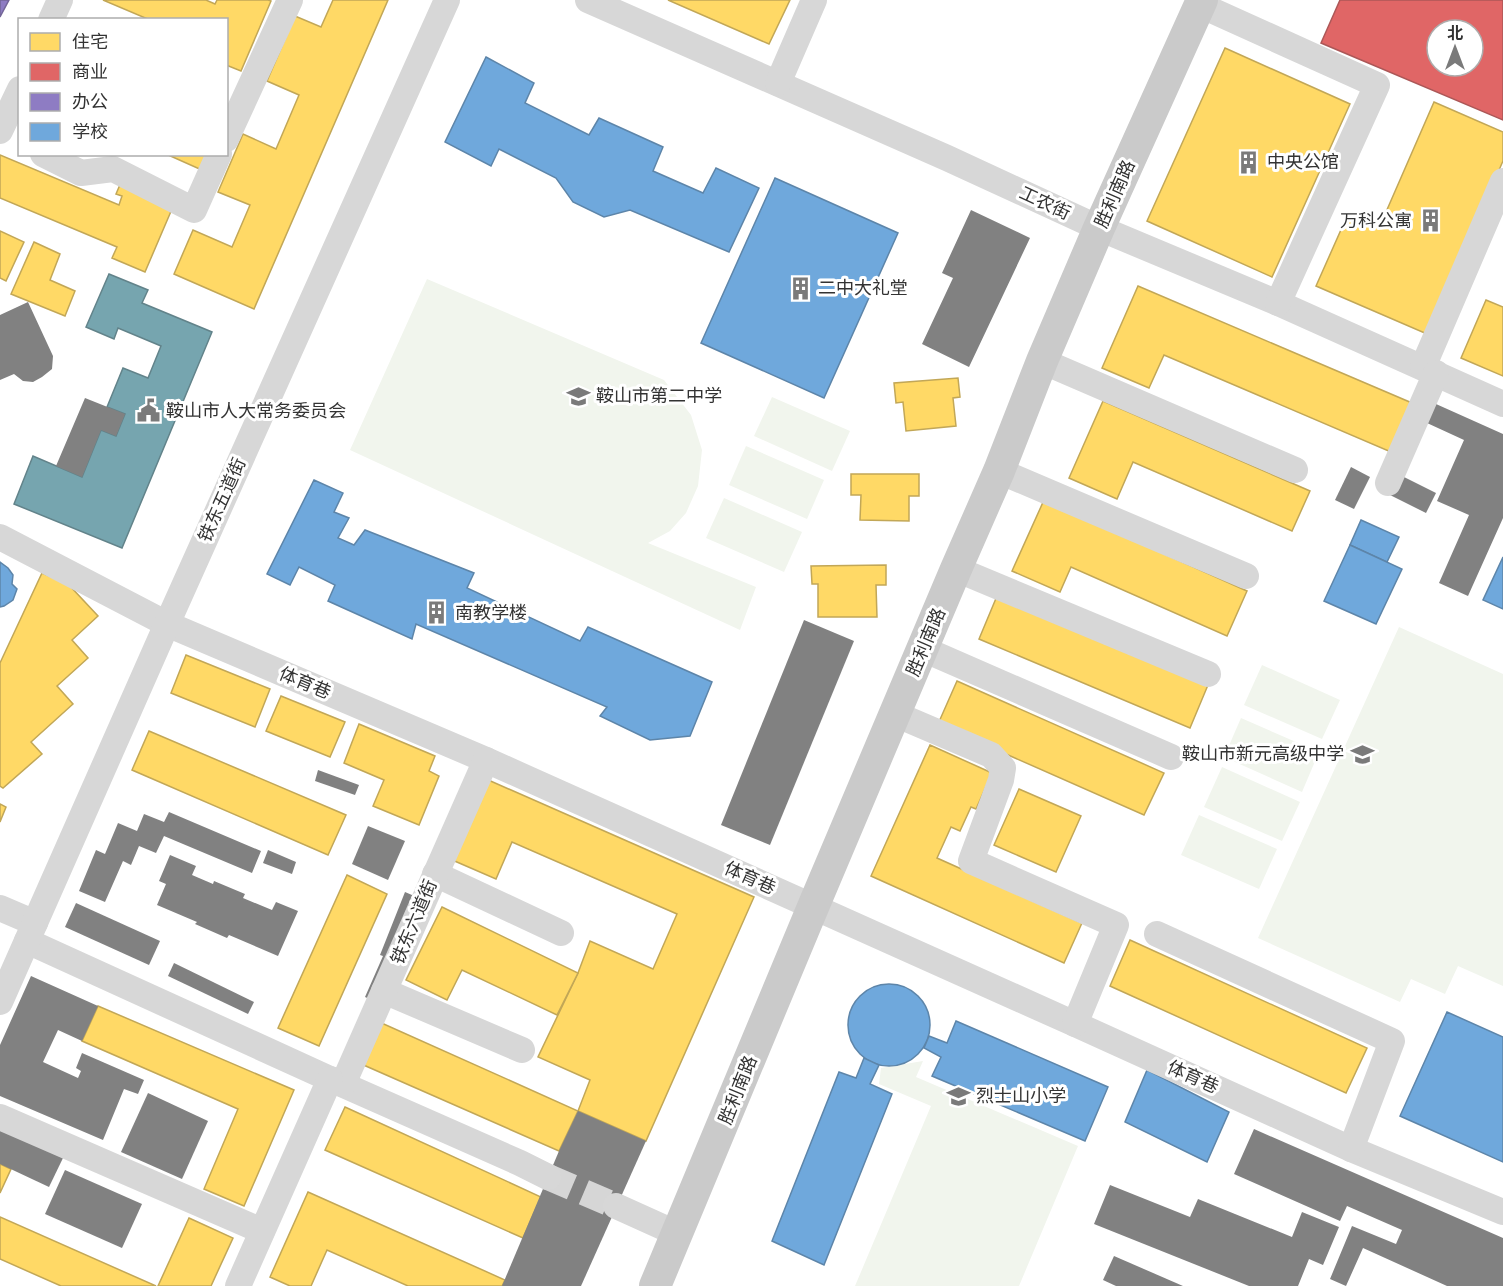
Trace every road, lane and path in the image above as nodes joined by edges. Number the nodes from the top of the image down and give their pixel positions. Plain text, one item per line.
1 (60, 0) edge
2 (290, 0) edge
3 (447, 0) edge
4 (588, 0) edge
5 (814, 0) edge
6 (1201, 3) edge
7 (52, 18) edge
8 (778, 83) junction
9 (18, 93) edge
10 (0, 132) edge
11 (228, 135) edge
12 (18, 142) edge
13 (47, 156) edge
14 (218, 156) edge
15 (1503, 181) edge
16 (1099, 228) junction
17 (1278, 303) junction
18 (1042, 361) junction
19 (1430, 370) junction
20 (1503, 404) edge
21 (1295, 470) dead end
22 (999, 471) junction
23 (1388, 483) dead end
24 (0, 537) edge
25 (956, 568) junction
26 (1246, 576) dead end
27 (167, 624) junction
28 (923, 649) junction
29 (1208, 674) dead end
30 (895, 714) junction
31 (1171, 757) dead end
32 (486, 760) junction
33 (435, 874) junction
34 (813, 907) junction
35 (0, 908) edge
36 (31, 932) junction
37 (561, 933) dead end
38 (1157, 934) dead end
39 (384, 991) junction
40 (0, 1002) edge
41 (1075, 1024) junction
42 (522, 1050) dead end
43 (337, 1081) junction
44 (0, 1117) edge
45 (1351, 1149) junction
46 (548, 1177) tunnel mouth
47 (616, 1206) tunnel mouth
48 (1503, 1212) edge
49 (262, 1231) junction
50 (678, 1234) junction
51 (238, 1286) edge
52 (655, 1286) edge

1 - 7 street
2 - 11 street
3 - 27 street, 铁东五道街
4 - 8 street, 工农街
5 - 8 street
6 - 16 main road, 胜利南路
6 - 17 street
8 - 16 street, 工农街
9 - 10 street
10 - 12 street
13 - 14 street
15 - 19 street
16 - 17 street, 工农街
16 - 18 main road, 胜利南路
17 - 19 street, 工农街
18 - 21 street
18 - 22 main road, 胜利南路
19 - 20 street, 工农街
19 - 23 street
22 - 25 main road, 胜利南路
22 - 26 street
24 - 27 street, 体育巷
25 - 28 main road, 胜利南路
25 - 29 street
27 - 32 street, 体育巷
27 - 36 street, 铁东五道街
28 - 30 main road, 胜利南路
28 - 31 street
30 - 34 main road, 胜利南路
30 - 41 street
32 - 33 street, 铁东六道街
32 - 34 street, 体育巷
33 - 37 street
33 - 39 street, 铁东六道街
34 - 41 street, 体育巷
34 - 50 main road, 胜利南路
35 - 36 street
36 - 40 street, 铁东五道街
36 - 43 street
38 - 45 street
39 - 42 street
39 - 43 street, 铁东六道街
41 - 45 street, 体育巷
43 - 46 street
43 - 49 street, 铁东六道街
44 - 49 street
45 - 48 street, 体育巷
47 - 50 street
49 - 51 street, 铁东六道街
50 - 52 main road, 胜利南路

